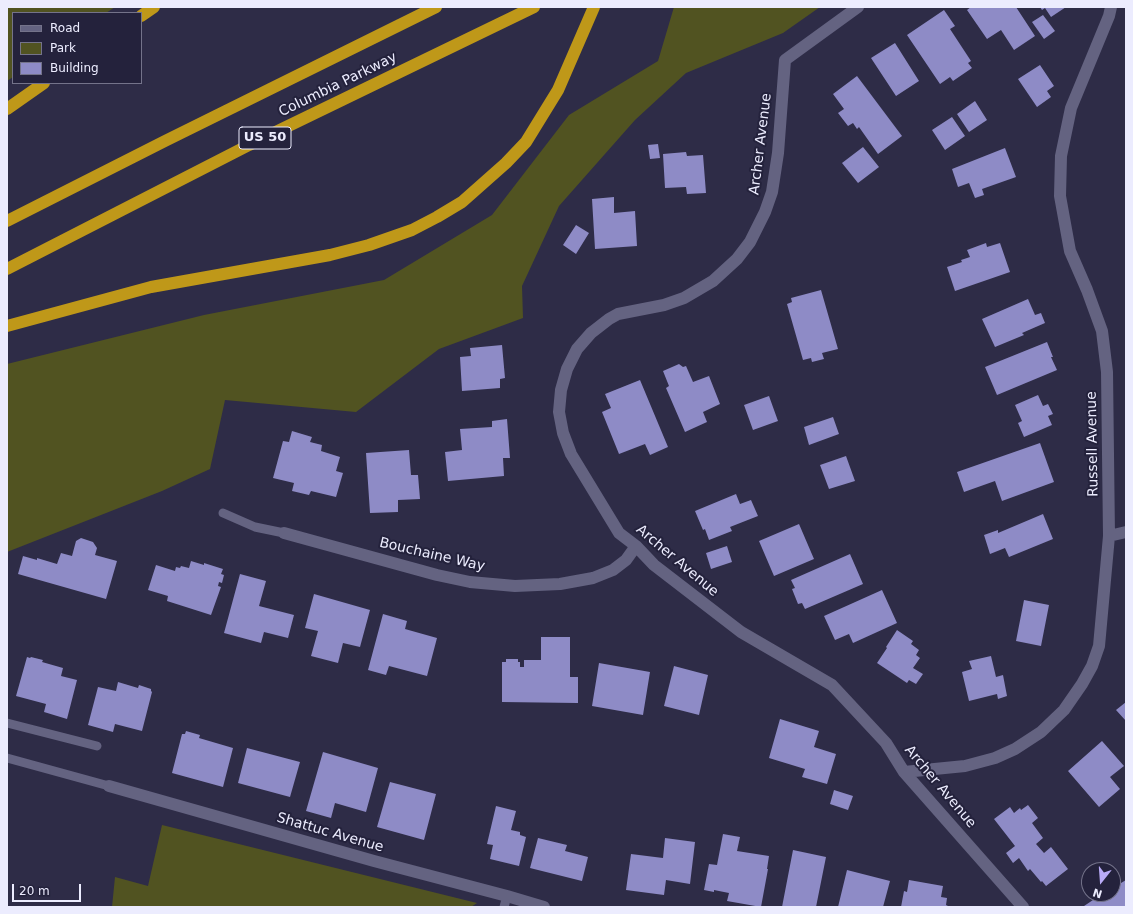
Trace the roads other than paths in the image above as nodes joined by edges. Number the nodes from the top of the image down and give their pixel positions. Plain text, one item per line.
1 (154, 7) edge
2 (436, 7) edge
3 (594, 7) edge
4 (858, 7) edge
5 (1112, 7) edge
6 (529, 9) edge
7 (142, 15) edge
8 (43, 84) edge
9 (7, 108) edge
10 (7, 221) edge
11 (7, 269) edge
12 (7, 326) edge
13 (223, 513) dead end
14 (1126, 532) edge
15 (284, 533) joint
16 (1109, 536) junction
17 (636, 546) junction
18 (7, 723) edge
19 (97, 746) dead end
20 (7, 758) edge
21 (904, 772) junction
22 (109, 786) joint
23 (506, 902) edge
24 (544, 907) edge
25 (1024, 907) edge

1 - 7 highway
2 - 10 highway, Columbia Parkway / US 50
3 - 12 highway
4 - 17 street, Archer Avenue
5 - 16 street, Russell Avenue
6 - 11 highway, Columbia Parkway / US 50
8 - 9 highway
13 - 15 lane
14 - 16 street
15 - 17 street, Bouchaine Way
16 - 21 street, Russell Avenue
17 - 21 street, Archer Avenue
18 - 19 lane
20 - 22 lane
21 - 25 street, Archer Avenue
22 - 23 street, Shattuc Avenue
23 - 24 street, Shattuc Avenue

